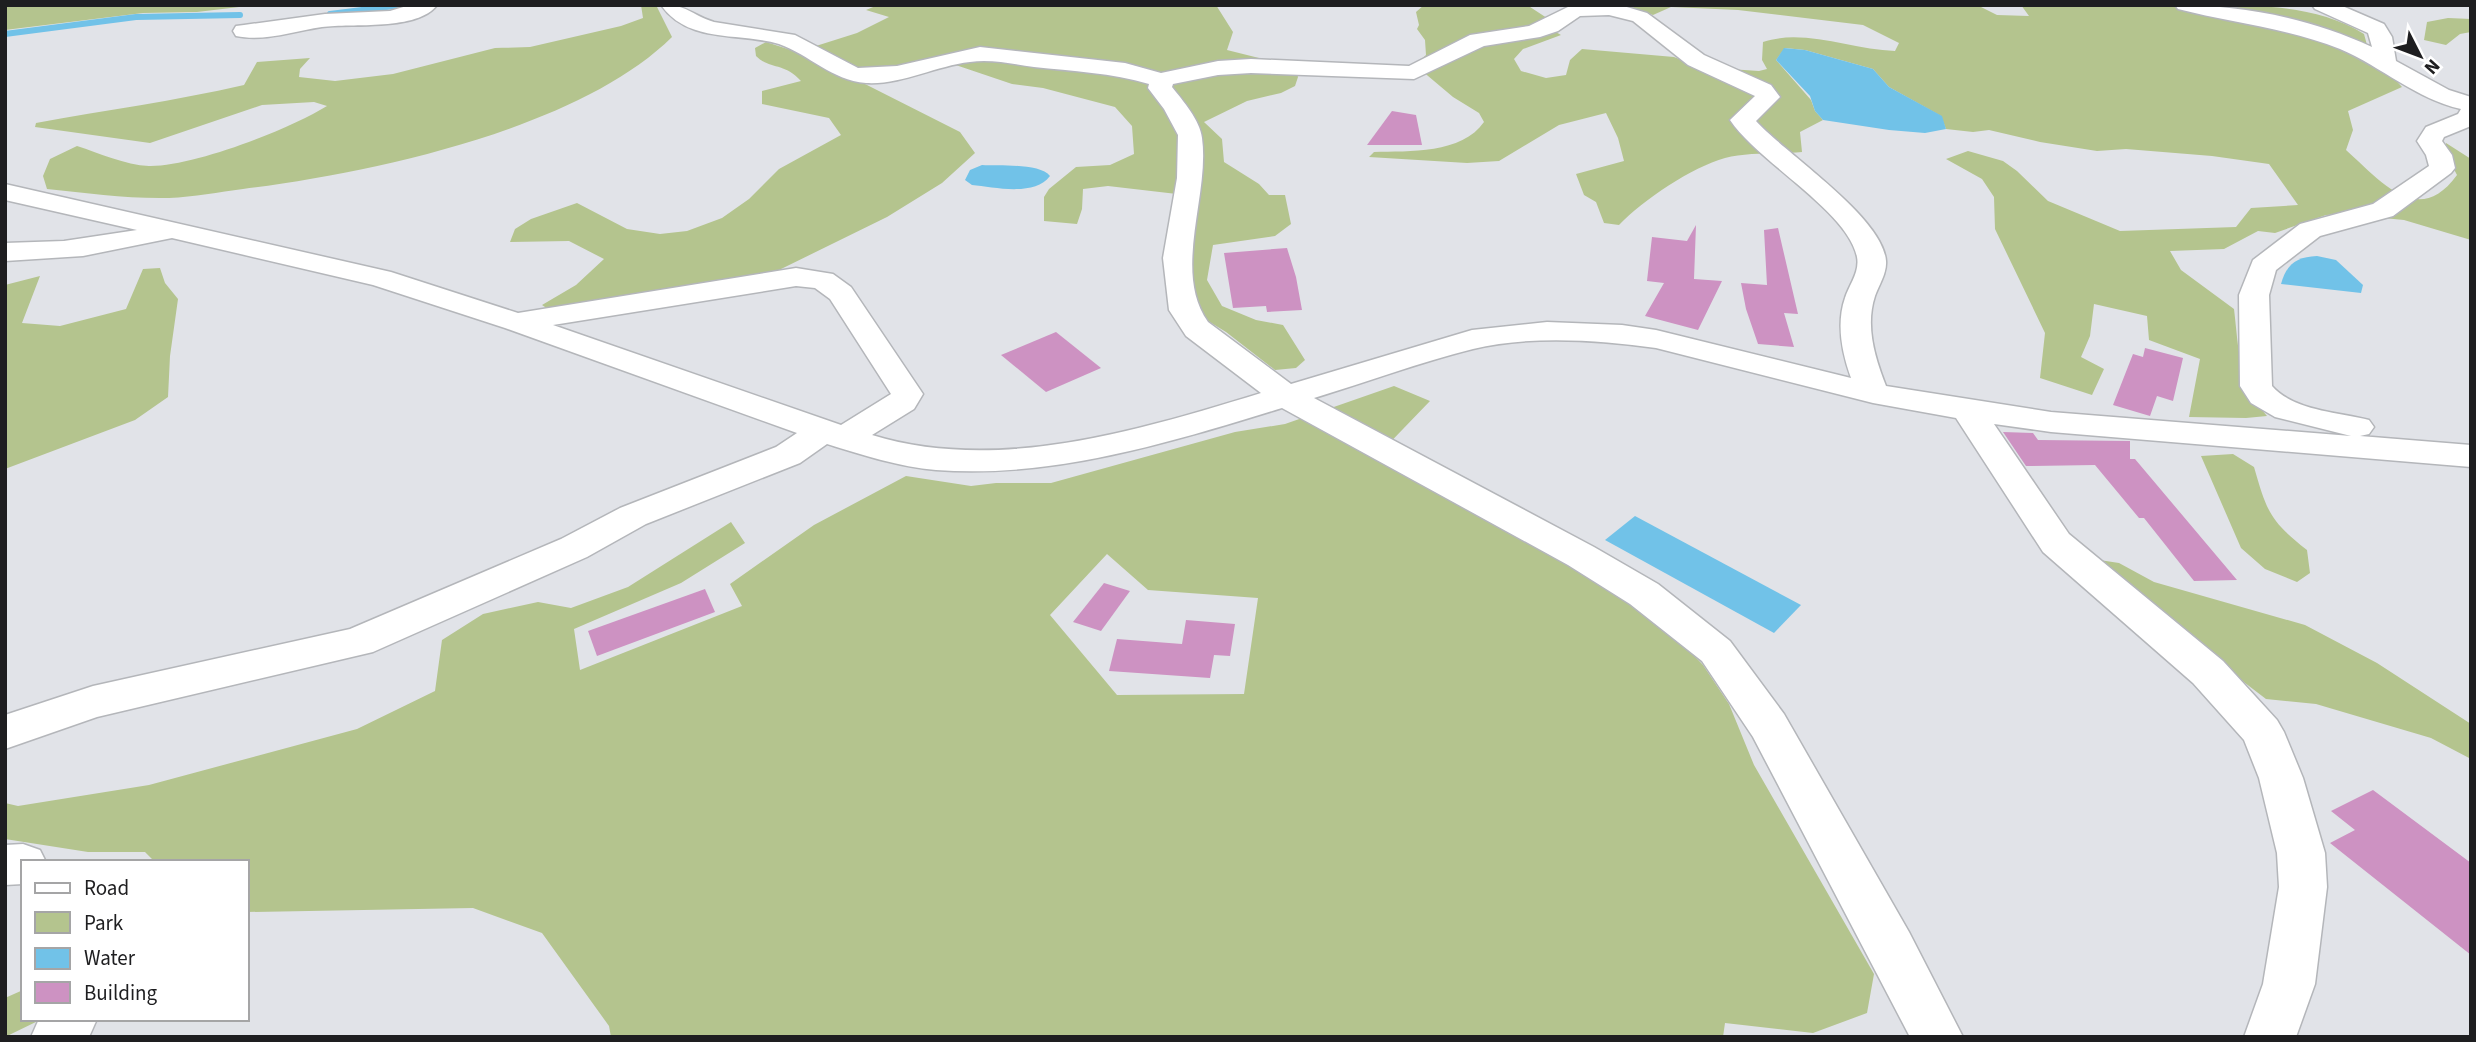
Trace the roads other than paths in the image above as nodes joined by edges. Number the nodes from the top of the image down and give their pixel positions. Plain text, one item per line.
1 (427, 5) edge
2 (671, 5) edge
3 (2185, 5) edge
4 (2322, 5) edge
5 (1551, 10) edge
6 (244, 31) dead end
7 (2385, 61) junction
8 (1162, 80) junction
9 (2468, 107) edge
10 (5, 192) edge
11 (176, 230) junction
12 (5, 252) edge
13 (516, 322) junction
14 (1872, 393) junction
15 (1287, 397) junction
16 (1968, 410) junction
17 (835, 434) junction
18 (2455, 454) edge
19 (5, 732) edge
20 (69, 1021) edge
21 (57, 1037) edge
22 (1937, 1037) edge
23 (2270, 1037) edge

1 - 6 street
2 - 8 street
3 - 7 street
4 - 7 street
5 - 8 street
5 - 14 street
7 - 9 street
8 - 15 street
9 - 18 street
10 - 11 street
11 - 12 street
11 - 13 street
13 - 17 street
13 - 17 street
14 - 15 street
14 - 16 street
15 - 17 street
15 - 22 street
16 - 18 street
16 - 23 street
17 - 19 street
20 - 21 street

